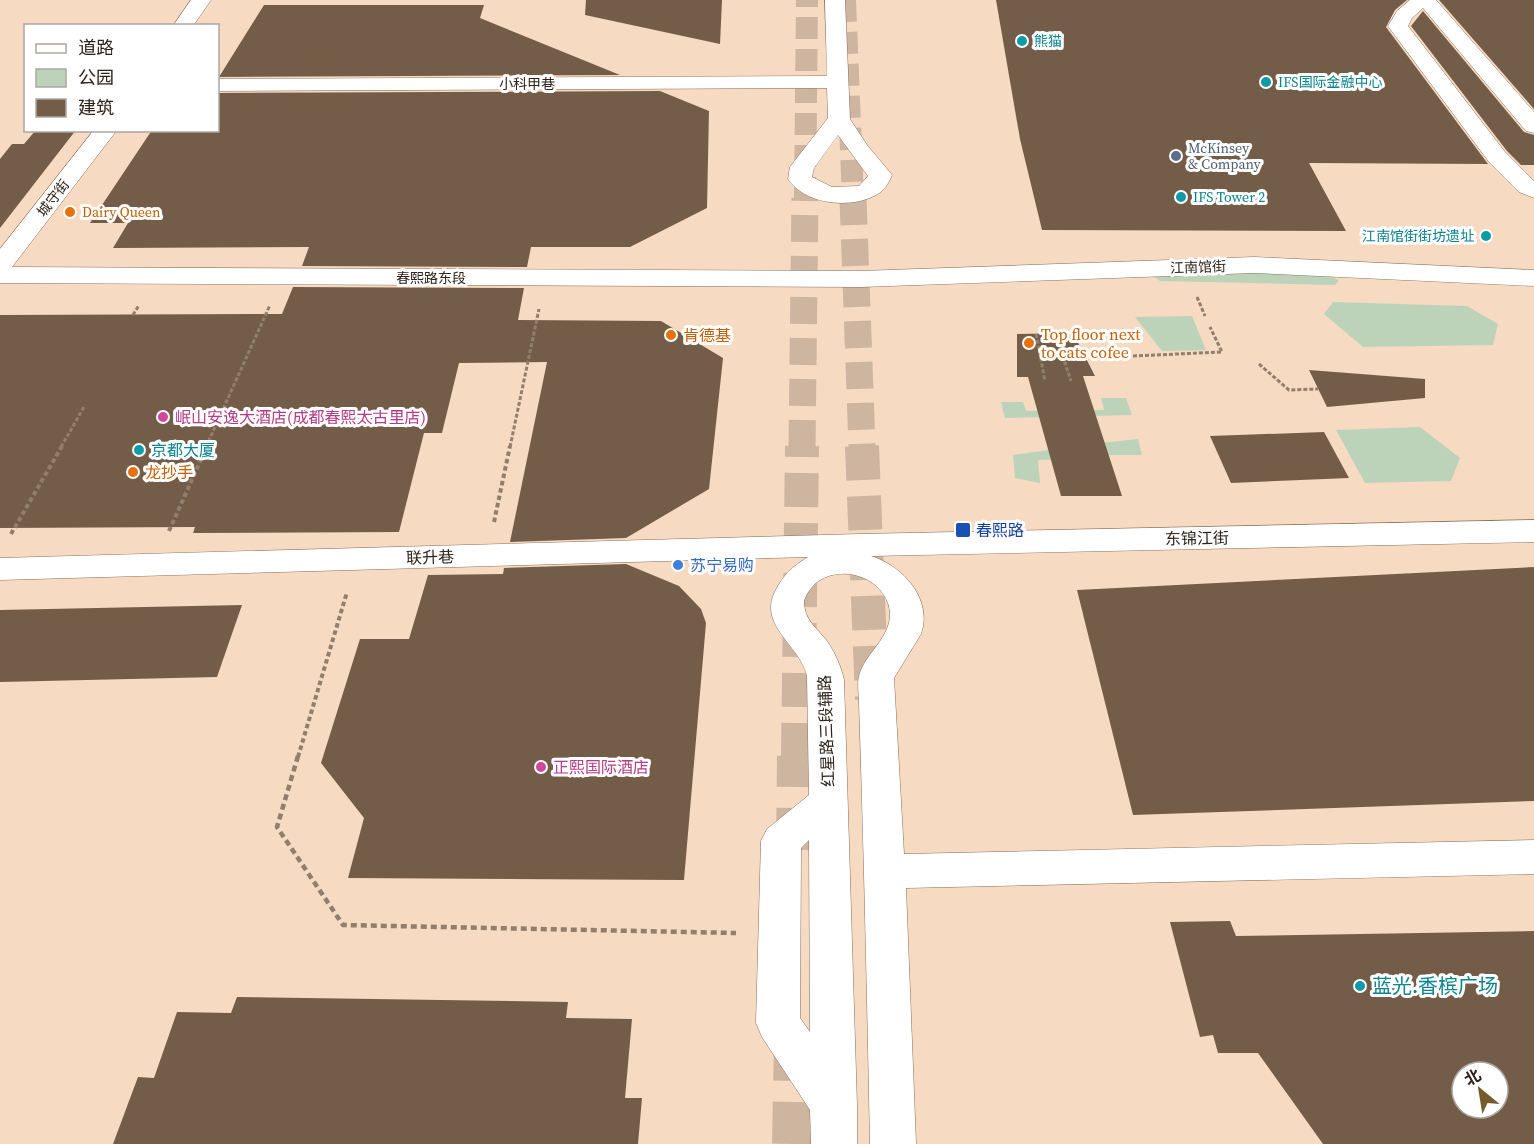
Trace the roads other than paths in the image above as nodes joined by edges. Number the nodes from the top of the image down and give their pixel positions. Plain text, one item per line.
1 (201, 0) edge
2 (835, 0) edge
3 (1423, 0) edge
4 (184, 24) edge
5 (837, 82) junction
6 (219, 85) edge
7 (839, 119) dead end
8 (1534, 126) edge
9 (104, 132) edge
10 (1534, 190) edge
11 (0, 266) edge
12 (0, 275) edge
13 (1534, 278) edge
14 (861, 279) joint
15 (1534, 531) edge
16 (860, 545) joint
17 (3, 556) edge
18 (828, 801) junction
19 (1534, 857) edge
20 (885, 871) junction
21 (834, 1125) edge
22 (893, 1144) edge

1 - 4 street
2 - 5 street
3 - 8 street
3 - 10 street
5 - 6 street, 小科甲巷
5 - 7 street
9 - 11 street, 城守街
12 - 14 street, 春熙路东段
13 - 14 street, 江南馆街
15 - 16 street, 东锦江街
16 - 17 street, 联升巷
18 - 20 street, 红星路三段辅路
18 - 21 street, 红星路三段辅路
18 - 21 street
19 - 20 street
20 - 22 street, 红星路三段辅路

